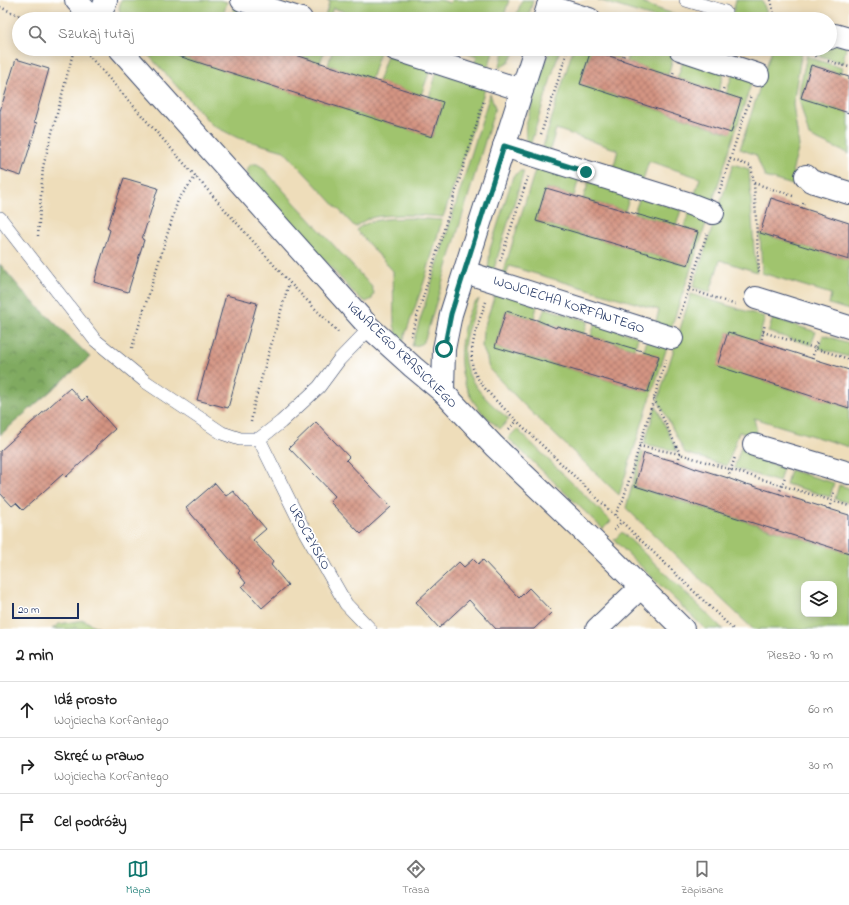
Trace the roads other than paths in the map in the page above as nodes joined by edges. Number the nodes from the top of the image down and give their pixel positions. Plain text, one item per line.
1 (76, 0) edge
2 (106, 0) edge
3 (242, 0) edge
4 (686, 0) edge
5 (548, 8) edge
6 (87, 12) edge
7 (102, 12) edge
8 (279, 12) edge
9 (563, 12) edge
10 (725, 12) dead end
11 (837, 36) edge
12 (849, 39) edge
13 (126, 56) edge
14 (416, 56) edge
15 (533, 56) edge
16 (701, 56) edge
17 (758, 75) dead end
18 (522, 90) junction
19 (504, 146) junction
20 (806, 176) dead end
21 (849, 193) edge
22 (713, 213) dead end
23 (0, 218) edge
24 (464, 272) junction
25 (756, 298) road end
26 (849, 327) edge
27 (370, 328) junction
28 (672, 338) road end
29 (443, 392) junction
30 (259, 439) junction
31 (754, 445) dead end
32 (849, 473) edge
33 (641, 587) junction
34 (370, 629) edge
35 (597, 629) edge
36 (683, 629) edge

1 - 6 street
2 - 7 street
3 - 8 street
4 - 10 lane
5 - 9 street
11 - 12 street
13 - 27 street, IGNACEGO KRASICKIEGO
14 - 18 street
15 - 18 street
16 - 17 street
18 - 19 street
19 - 22 street
19 - 24 street
20 - 21 street
23 - 30 lane
24 - 28 street, WOJCIECHA KORFANTEGO
24 - 29 street
25 - 26 street
27 - 29 street, IGNACEGO KRASICKIEGO
27 - 30 lane
29 - 33 street, IGNACEGO KRASICKIEGO
30 - 34 lane, UROCZYSKO
31 - 32 street
33 - 35 street
33 - 36 street, IGNACEGO KRASICKIEGO

